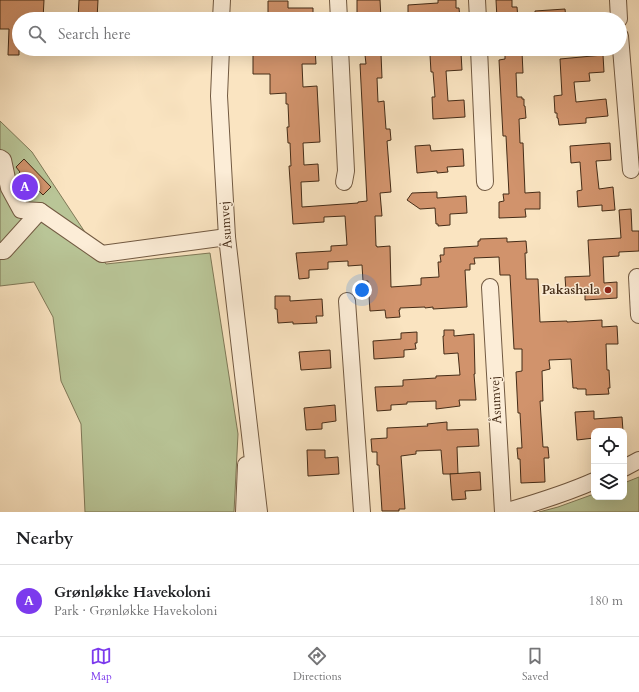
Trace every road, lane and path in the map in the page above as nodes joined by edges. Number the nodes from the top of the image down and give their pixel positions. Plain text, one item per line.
1 (222, 0) edge
2 (338, 0) edge
3 (477, 0) edge
4 (618, 0) edge
5 (222, 12) edge
6 (339, 12) edge
7 (478, 12) edge
8 (619, 12) edge
9 (221, 56) edge
10 (340, 56) edge
11 (479, 56) edge
12 (621, 56) edge
13 (0, 158) edge
14 (630, 170) dead end
15 (344, 182) dead end
16 (485, 182) dead end
17 (40, 211) junction
18 (226, 237) junction
19 (0, 251) edge
20 (637, 277) dead end
21 (490, 287) dead end
22 (347, 301) dead end
23 (639, 315) edge
24 (246, 399) junction
25 (639, 460) edge
26 (627, 466) edge
27 (591, 482) edge
28 (244, 512) edge
29 (259, 512) edge
30 (362, 512) edge
31 (504, 512) edge

1 - 5 street
2 - 6 street
3 - 7 street
4 - 8 street
9 - 18 street, Åsumvej
10 - 15 street
11 - 16 street
12 - 14 street
13 - 17 street
17 - 18 street
17 - 19 street
18 - 24 street, Åsumvej
20 - 23 street
21 - 31 street, Åsumvej
22 - 30 street
24 - 28 street, Åsumvej
24 - 29 street, Åsumvej
25 - 26 street
27 - 31 street, Åsumvej

